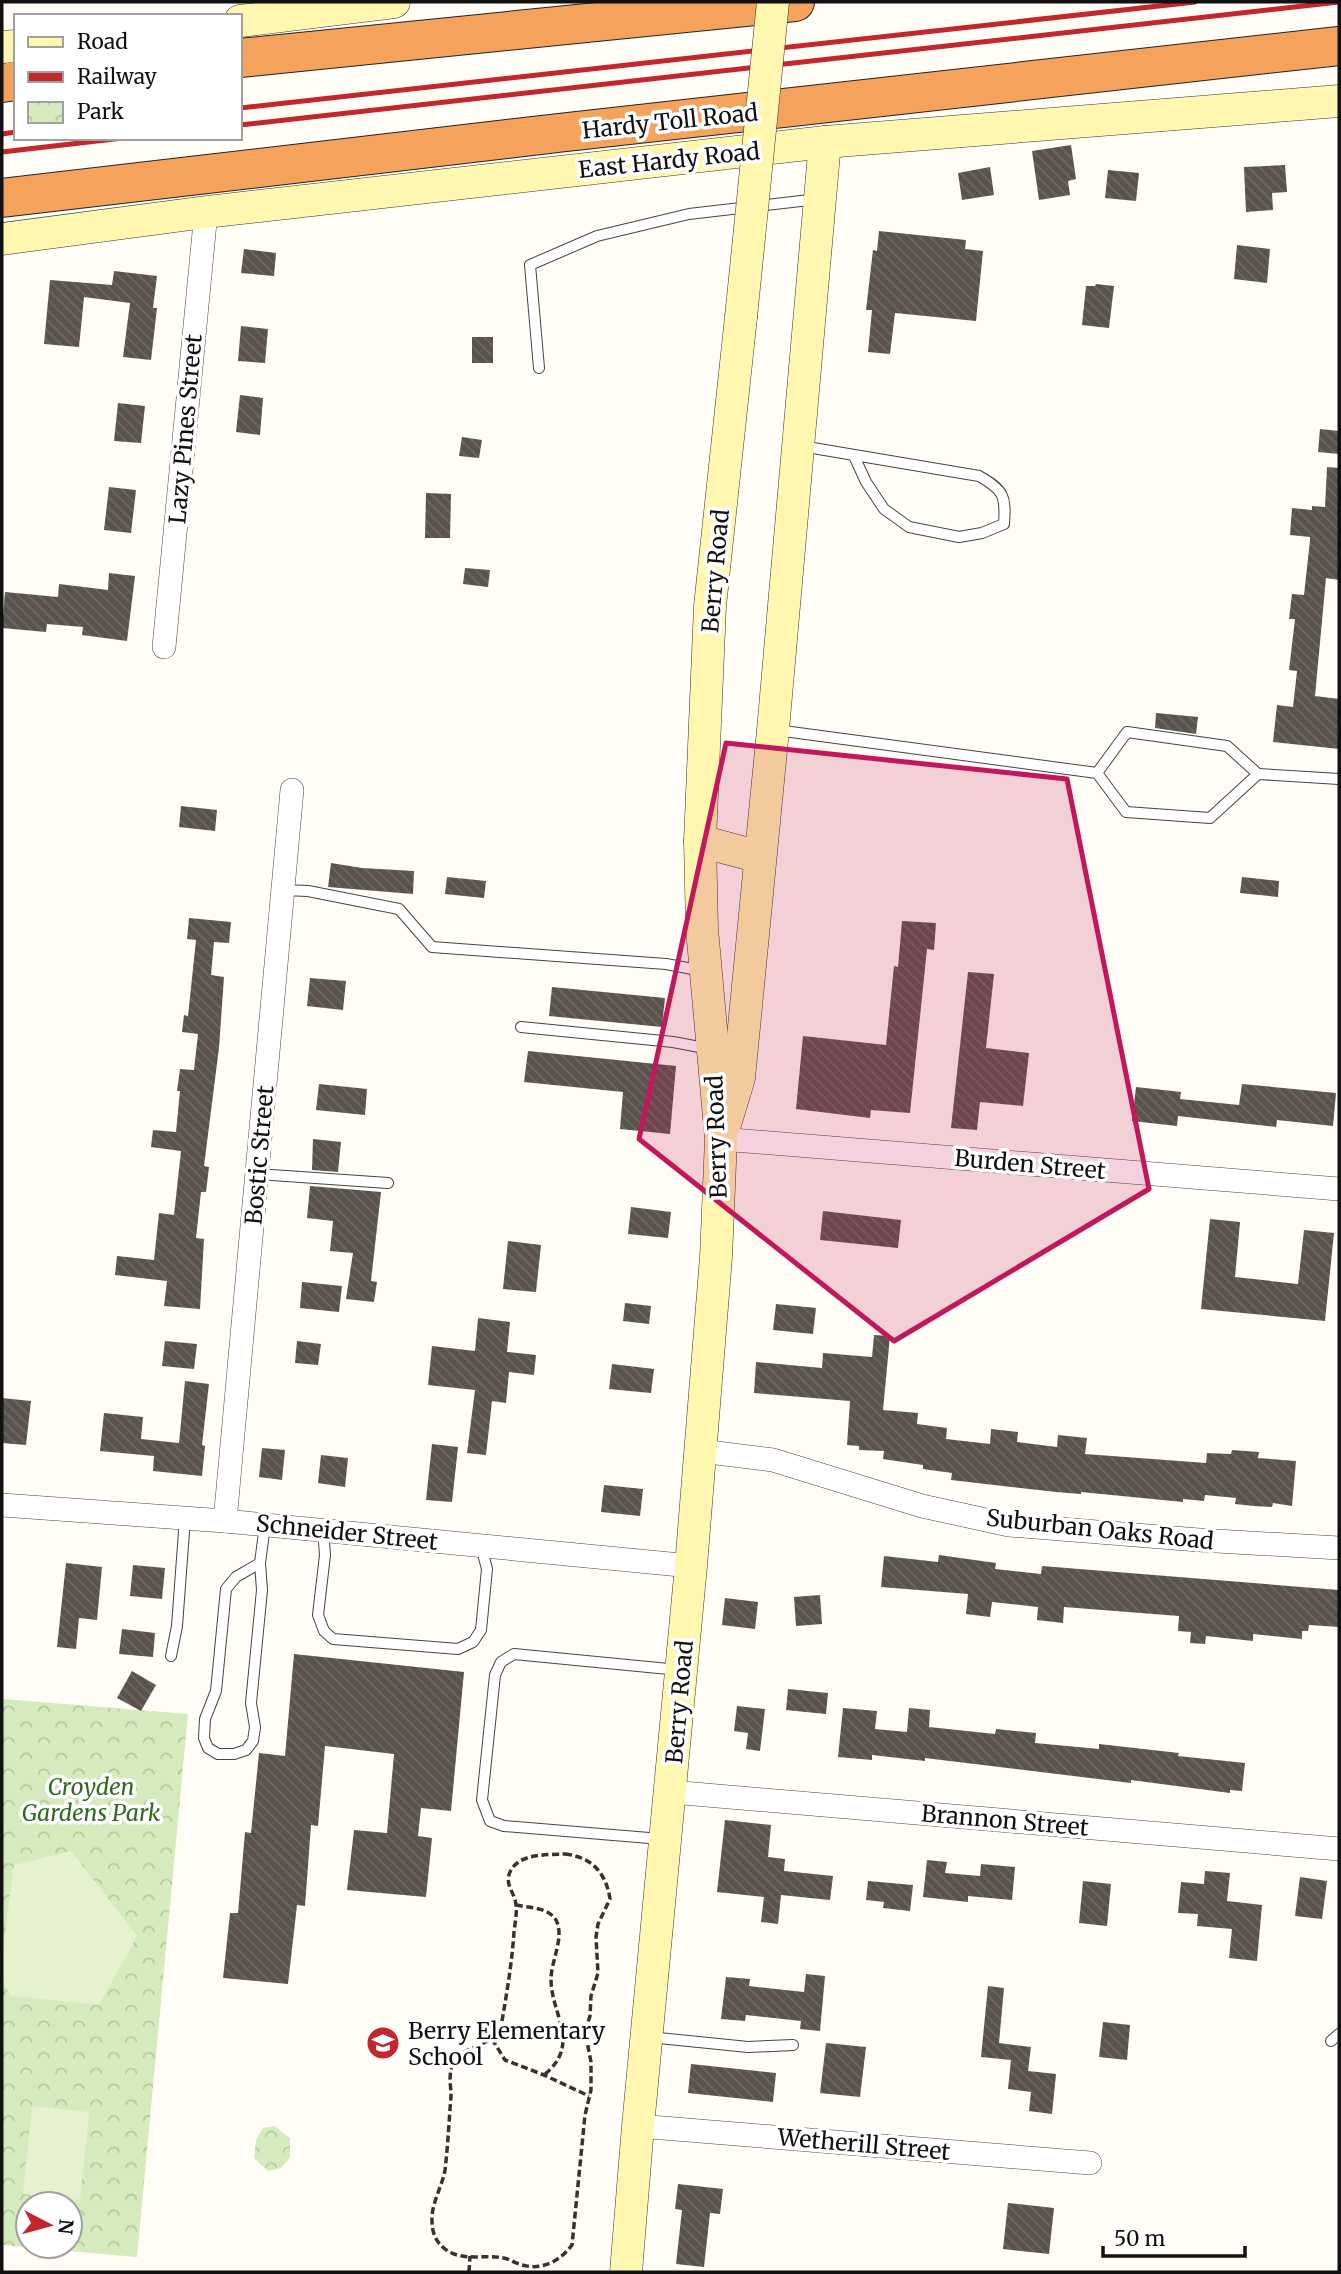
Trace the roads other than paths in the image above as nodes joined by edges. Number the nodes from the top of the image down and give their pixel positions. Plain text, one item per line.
1 (394, 2) edge
2 (772, 2) edge
3 (795, 2) edge
4 (301, 7) edge
5 (242, 21) edge
6 (1339, 47) edge
7 (242, 58) edge
8 (1339, 59) edge
9 (1168, 65) junction
10 (1339, 101) edge
11 (825, 142) junction
12 (2, 198) edge
13 (820, 198) junction
14 (206, 212) junction
15 (2, 239) edge
16 (539, 368) dead end
17 (798, 446) junction
18 (854, 456) junction
19 (164, 647) dead end
20 (773, 730) junction
21 (1097, 774) junction
22 (1258, 774) junction
23 (1339, 779) edge
24 (292, 790) dead end
25 (700, 841) junction
26 (760, 857) junction
27 (283, 890) junction
28 (705, 971) junction
29 (521, 1027) dead end
30 (712, 1049) junction
31 (721, 1139) junction
32 (257, 1174) junction
33 (388, 1183) dead end
34 (1339, 1189) edge
35 (701, 1451) junction
36 (2, 1505) edge
37 (186, 1518) junction
38 (225, 1521) junction
39 (265, 1524) junction
40 (323, 1530) junction
41 (481, 1546) junction
42 (1339, 1548) edge
43 (260, 1563) junction
44 (691, 1566) junction
45 (171, 1656) dead end
46 (682, 1670) junction
47 (671, 1792) junction
48 (666, 1839) junction
49 (1339, 1849) edge
50 (647, 2037) junction
51 (793, 2045) dead end
52 (638, 2126) junction
53 (1090, 2162) dead end
54 (626, 2272) edge

1 - 4 main road
2 - 25 main road, Berry Road, bridge
3 - 7 highway
4 - 5 main road
6 - 9 highway, Hardy Toll Road
8 - 9 highway
9 - 12 highway, Hardy Toll Road
10 - 11 main road, East Hardy Road
11 - 13 main road
11 - 14 main road, East Hardy Road
13 - 16 lane
13 - 17 main road
14 - 15 main road, East Hardy Road
14 - 19 street, Lazy Pines Street
17 - 18 lane
17 - 20 main road
18 - 18 lane
20 - 21 lane
20 - 26 main road
21 - 22 lane
21 - 22 lane
22 - 23 lane
24 - 27 street, Bostic Street
25 - 26 main road
25 - 28 main road, Berry Road
26 - 31 main road
27 - 28 lane
27 - 32 street, Bostic Street
28 - 30 main road, Berry Road
29 - 30 lane
30 - 31 main road, Berry Road
31 - 34 street, Burden Street
31 - 35 main road, Berry Road
32 - 33 lane
32 - 38 street, Bostic Street
35 - 42 street, Suburban Oaks Road
35 - 44 main road, Berry Road
36 - 37 street, Schneider Street
37 - 38 street, Schneider Street
37 - 45 lane
38 - 39 street, Schneider Street
39 - 40 street, Schneider Street
39 - 43 lane
40 - 41 street, Schneider Street
40 - 41 lane
41 - 44 street, Schneider Street
43 - 43 lane
44 - 46 main road, Berry Road
46 - 47 main road, Berry Road
46 - 48 lane
47 - 48 main road, Berry Road
47 - 49 street, Brannon Street
48 - 50 main road, Berry Road
50 - 51 lane
50 - 52 main road, Berry Road
52 - 53 street, Wetherill Street
52 - 54 main road, Berry Road

